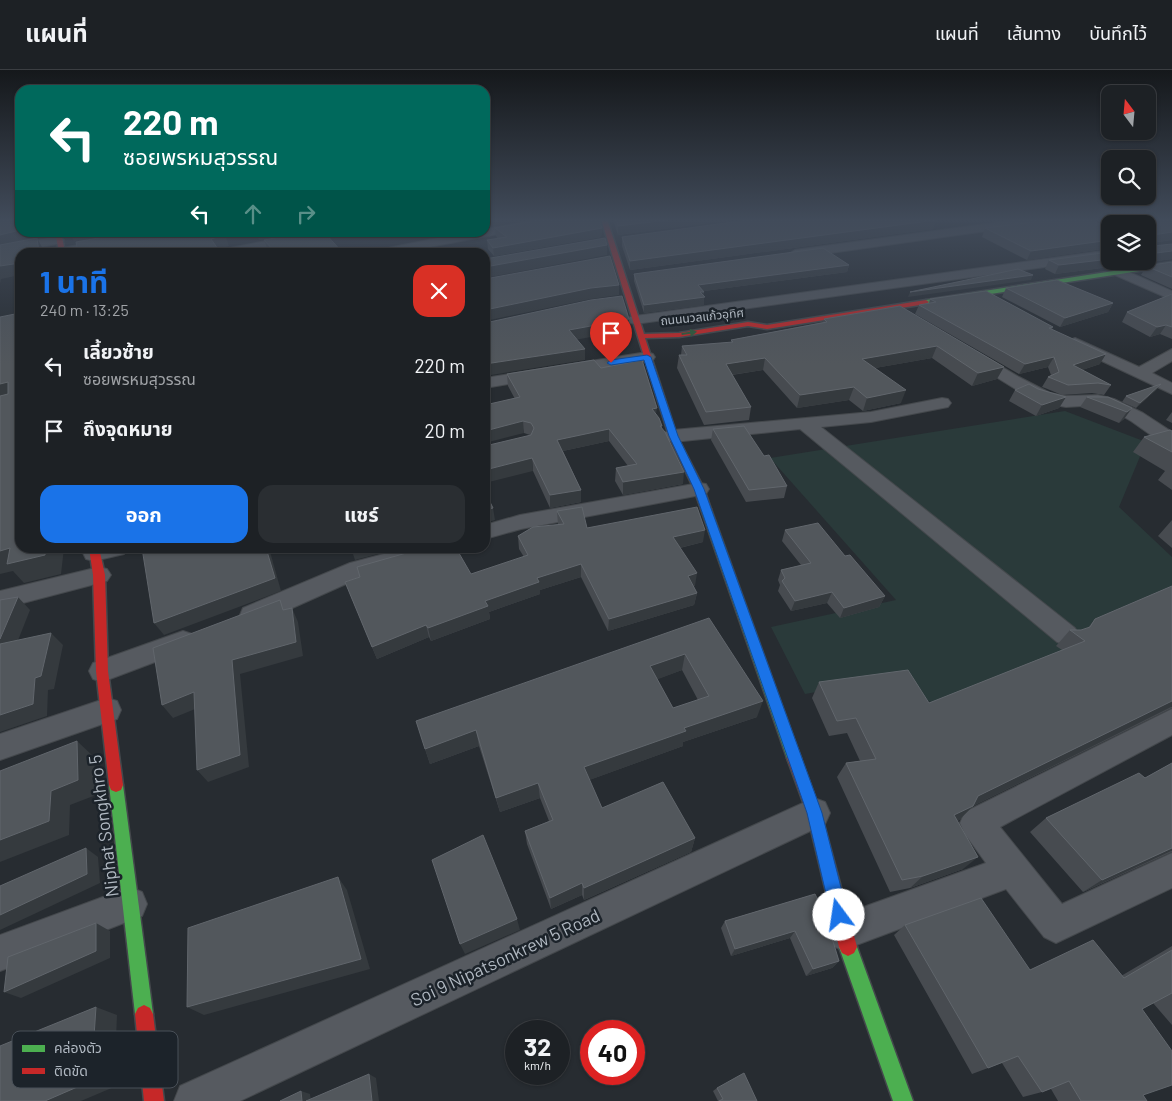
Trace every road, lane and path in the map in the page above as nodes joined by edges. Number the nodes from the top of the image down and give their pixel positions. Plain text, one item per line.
1 (619, 267) edge
2 (1016, 267) edge
3 (1152, 267) edge
4 (1120, 272) junction
5 (983, 293) junction
6 (1172, 296) edge
7 (1008, 307) edge
8 (892, 308) junction
9 (636, 320) junction
10 (915, 321) edge
11 (767, 327) junction
12 (1059, 335) edge
13 (641, 336) junction
14 (754, 336) edge
15 (961, 349) edge
16 (1172, 354) edge
17 (652, 356) junction
18 (1140, 374) junction
19 (490, 382) edge
20 (1172, 389) edge
21 (942, 403) dead end
22 (804, 423) junction
23 (673, 436) junction
24 (1172, 441) edge
25 (699, 489) junction
26 (490, 531) edge
27 (415, 553) edge
28 (101, 556) edge
29 (0, 600) edge
30 (230, 623) edge
31 (203, 634) edge
32 (1066, 635) dead end
33 (102, 672) junction
34 (107, 710) junction
35 (1172, 721) edge
36 (0, 747) edge
37 (814, 813) junction
38 (1012, 870) junction
39 (1172, 870) edge
40 (130, 904) junction
41 (844, 932) junction
42 (0, 953) edge
43 (145, 1031) edge
44 (152, 1088) edge
45 (154, 1101) edge
46 (195, 1101) edge
47 (903, 1101) edge

1 - 9 street
2 - 9 street
3 - 4 street, ถนนนวลแก้วอุทิศ
4 - 5 street, ถนนนวลแก้วอุทิศ
4 - 6 street
5 - 7 street
5 - 8 street, ถนนนวลแก้วอุทิศ
8 - 10 street
8 - 11 street, ถนนนวลแก้วอุทิศ
9 - 13 street
13 -> 11 street, ถนนนวลแก้วอุทิศ
11 - 14 street, ถนนนวลแก้วอุทิศ
12 - 18 street
13 - 17 street
15 - 24 street
16 - 18 street
17 - 19 street
17 - 23 street
18 - 20 street
21 - 22 street
22 - 23 street
22 - 32 street
23 - 25 street
25 - 26 street
25 - 37 street
27 - 30 street
28 - 29 street
28 - 33 street, Niphat Songkhro 5
31 - 33 street
33 - 34 street, Niphat Songkhro 5
34 - 36 street
34 - 40 street, Niphat Songkhro 5
35 - 38 street
37 - 41 street
37 - 46 street, Soi 9 Nipatsonkrew 5 Road
38 - 39 street
38 - 41 street
40 - 42 street
40 - 43 street, Niphat Songkhro 5
41 - 47 street
44 - 45 street, Niphat Songkhro 5

